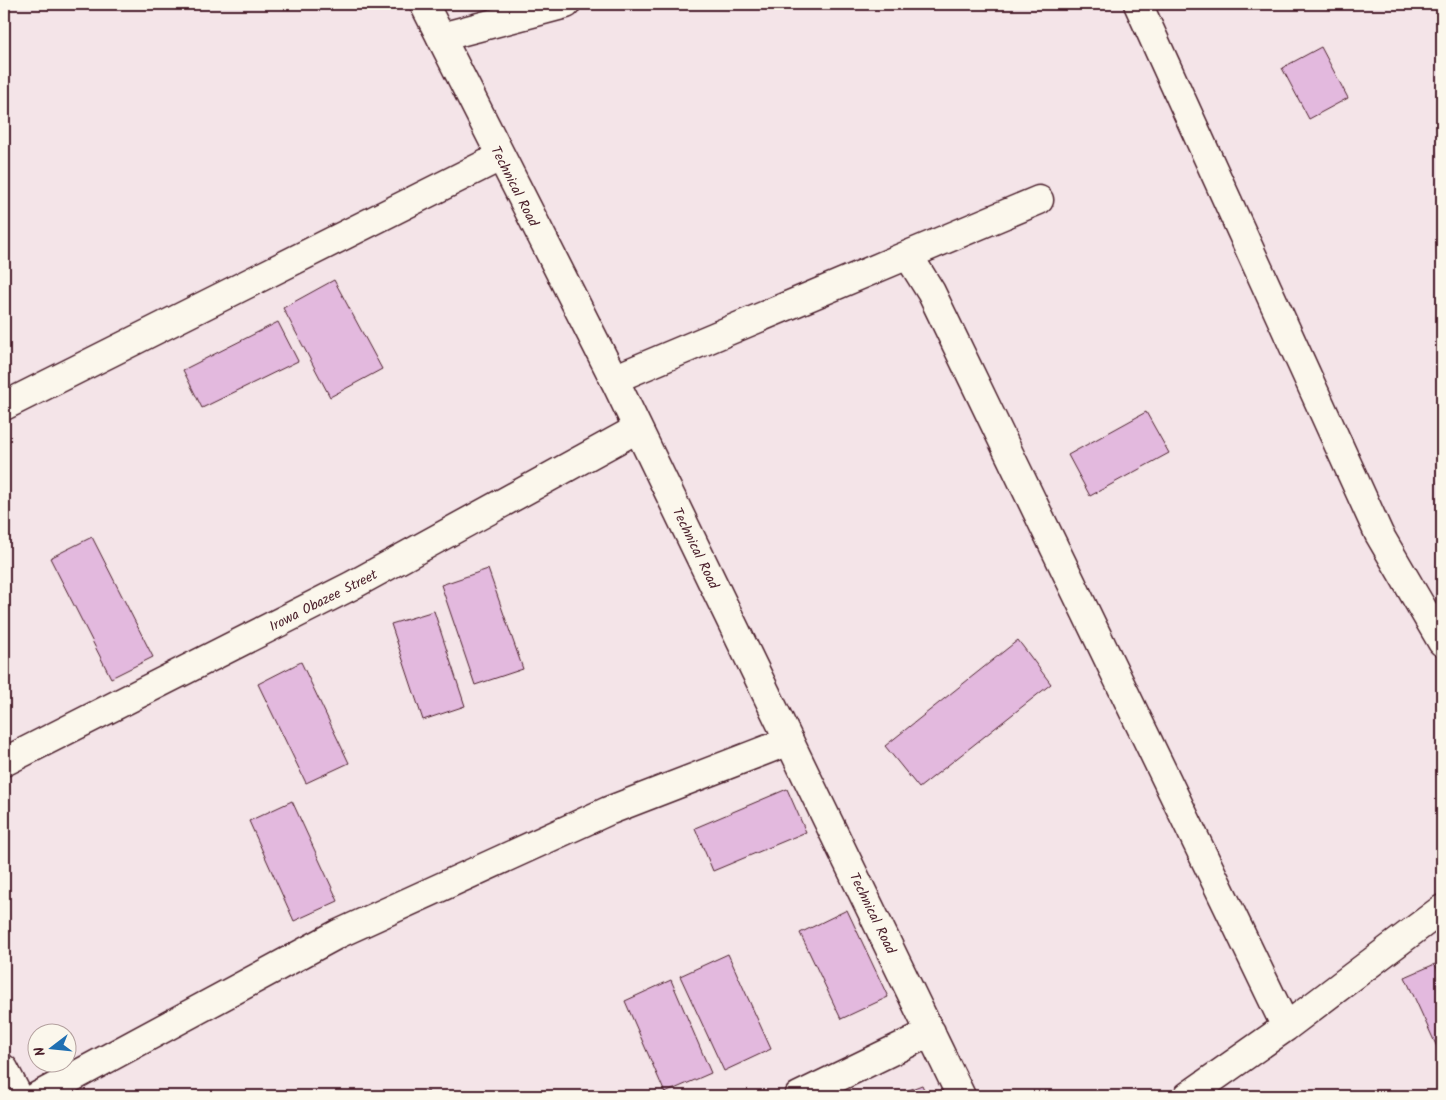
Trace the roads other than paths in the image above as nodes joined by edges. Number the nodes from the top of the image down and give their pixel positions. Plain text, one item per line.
1 (424, 4) edge
2 (566, 4) edge
3 (1138, 4) edge
4 (441, 37) junction
5 (500, 157) junction
6 (1039, 200) dead end
7 (908, 255) junction
8 (614, 379) junction
9 (4, 406) edge
10 (638, 429) junction
11 (1442, 642) edge
12 (789, 741) junction
13 (4, 762) edge
14 (1442, 909) edge
15 (1286, 1026) junction
16 (931, 1032) junction
17 (4, 1069) edge
18 (18, 1096) edge
19 (38, 1096) edge
20 (799, 1096) edge
21 (961, 1096) edge
22 (1188, 1096) edge

1 - 4 street, Technical Road
2 - 4 street
3 - 11 street
4 - 5 street, Technical Road
5 - 8 street, Technical Road
5 - 9 street
6 - 7 street
7 - 8 street
7 - 15 street
8 - 10 street, Technical Road
10 - 12 street, Technical Road
10 - 13 street, Irowa Obazee Street
12 - 16 street, Technical Road
12 - 19 street
14 - 15 street
15 - 22 street
16 - 20 street
16 - 21 street, Technical Road
17 - 18 street

